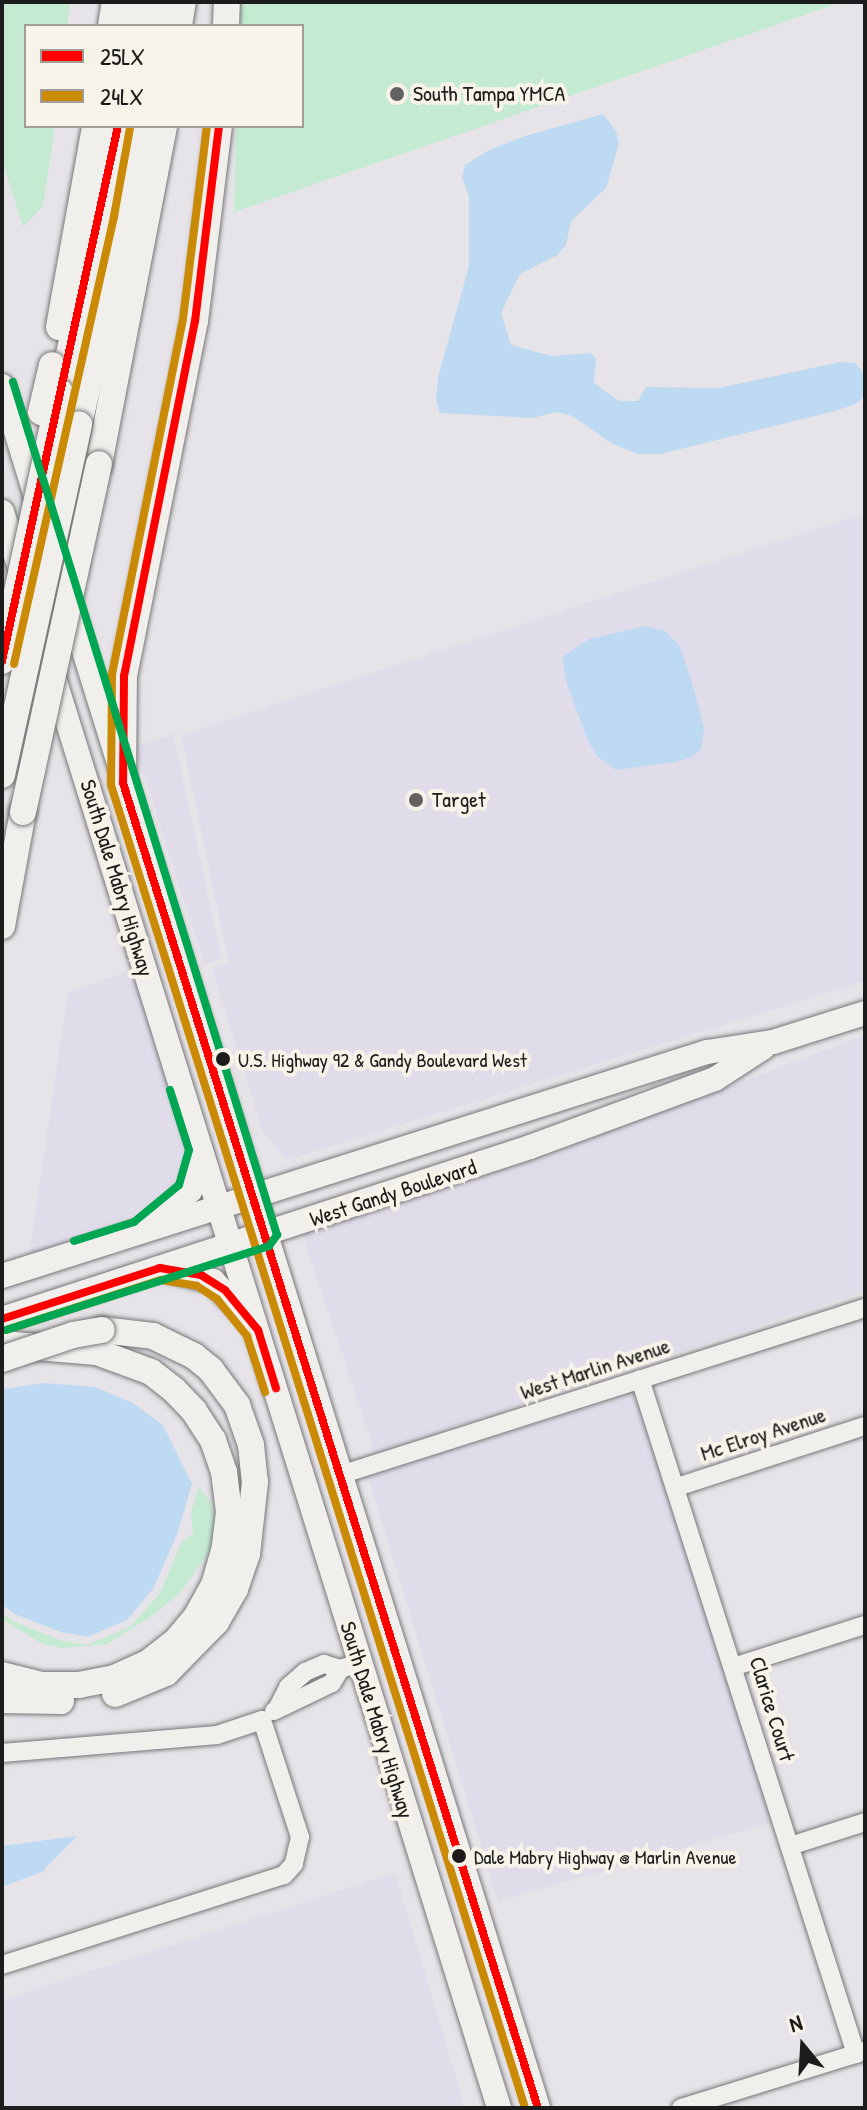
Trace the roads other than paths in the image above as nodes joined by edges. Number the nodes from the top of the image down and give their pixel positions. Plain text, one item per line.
1 (115, 2) edge
2 (137, 2) edge
3 (163, 2) edge
4 (183, 2) edge
5 (227, 2) edge
6 (111, 24) edge
7 (134, 24) edge
8 (159, 24) edge
9 (179, 24) edge
10 (226, 24) edge
11 (95, 128) edge
12 (118, 128) edge
13 (141, 128) edge
14 (164, 128) edge
15 (219, 128) edge
16 (2, 386) edge
17 (2, 512) edge
18 (2, 582) edge
19 (2, 661) edge
20 (2, 775) edge
21 (123, 783) junction
22 (2, 926) edge
23 (865, 1013) edge
24 (773, 1042) junction
25 (202, 1150) junction
26 (253, 1196) junction
27 (219, 1207) junction
28 (139, 1233) junction
29 (265, 1235) junction
30 (232, 1245) junction
31 (160, 1268) junction
32 (2, 1276) edge
33 (865, 1308) edge
34 (2, 1319) edge
35 (258, 1330) junction
36 (2, 1344) edge
37 (2, 1359) edge
38 (640, 1379) junction
39 (865, 1426) edge
40 (340, 1475) junction
41 (677, 1487) junction
42 (865, 1625) edge
43 (396, 1651) junction
44 (350, 1666) junction
45 (733, 1667) junction
46 (2, 1675) edge
47 (2, 1700) edge
48 (270, 1715) junction
49 (2, 1753) edge
50 (865, 1822) edge
51 (790, 1846) junction
52 (465, 1874) junction
53 (427, 1886) junction
54 (2, 1965) edge
55 (860, 2052) edge
56 (499, 2108) edge
57 (538, 2108) edge
58 (681, 2108) edge

1 - 6 highway
2 - 7 highway
3 - 8 highway
4 - 9 highway
5 - 10 highway
11 - 18 highway, bridge
12 - 19 highway, bridge
13 - 20 highway, bridge
14 - 22 highway, bridge
15 - 21 highway
16 - 21 main road, South Dale Mabry Highway
17 - 25 main road, South Dale Mabry Highway
21 - 26 main road, South Dale Mabry Highway
23 - 24 main road, West Gandy Boulevard
24 - 26 main road, West Gandy Boulevard
24 - 29 main road, West Gandy Boulevard
25 - 27 main road, South Dale Mabry Highway
25 - 28 main road
26 - 27 main road, West Gandy Boulevard
26 - 29 main road, South Dale Mabry Highway
27 - 28 main road, West Gandy Boulevard
27 - 30 main road, South Dale Mabry Highway
28 - 32 main road, West Gandy Boulevard
29 - 30 main road, West Gandy Boulevard
29 - 40 main road, South Dale Mabry Highway
30 - 31 main road, West Gandy Boulevard
30 - 35 main road, South Dale Mabry Highway
31 - 34 main road, West Gandy Boulevard
31 - 35 main road
33 - 38 street, West Marlin Avenue
35 - 44 main road, South Dale Mabry Highway
36 - 46 highway
37 - 47 highway, bridge
38 - 40 street, West Marlin Avenue
38 - 41 street, Clarice Court
39 - 41 street, Mc Elroy Avenue
40 - 43 main road, South Dale Mabry Highway
41 - 45 street, Clarice Court
42 - 45 street
43 - 44 main road
43 - 52 main road, South Dale Mabry Highway
44 - 48 street
44 - 53 main road, South Dale Mabry Highway
45 - 51 street, Clarice Court
48 - 49 street
48 - 54 street
50 - 51 street
51 - 55 street, Clarice Court
52 - 53 main road
52 - 57 main road, South Dale Mabry Highway
53 - 56 main road, South Dale Mabry Highway
55 - 58 street

